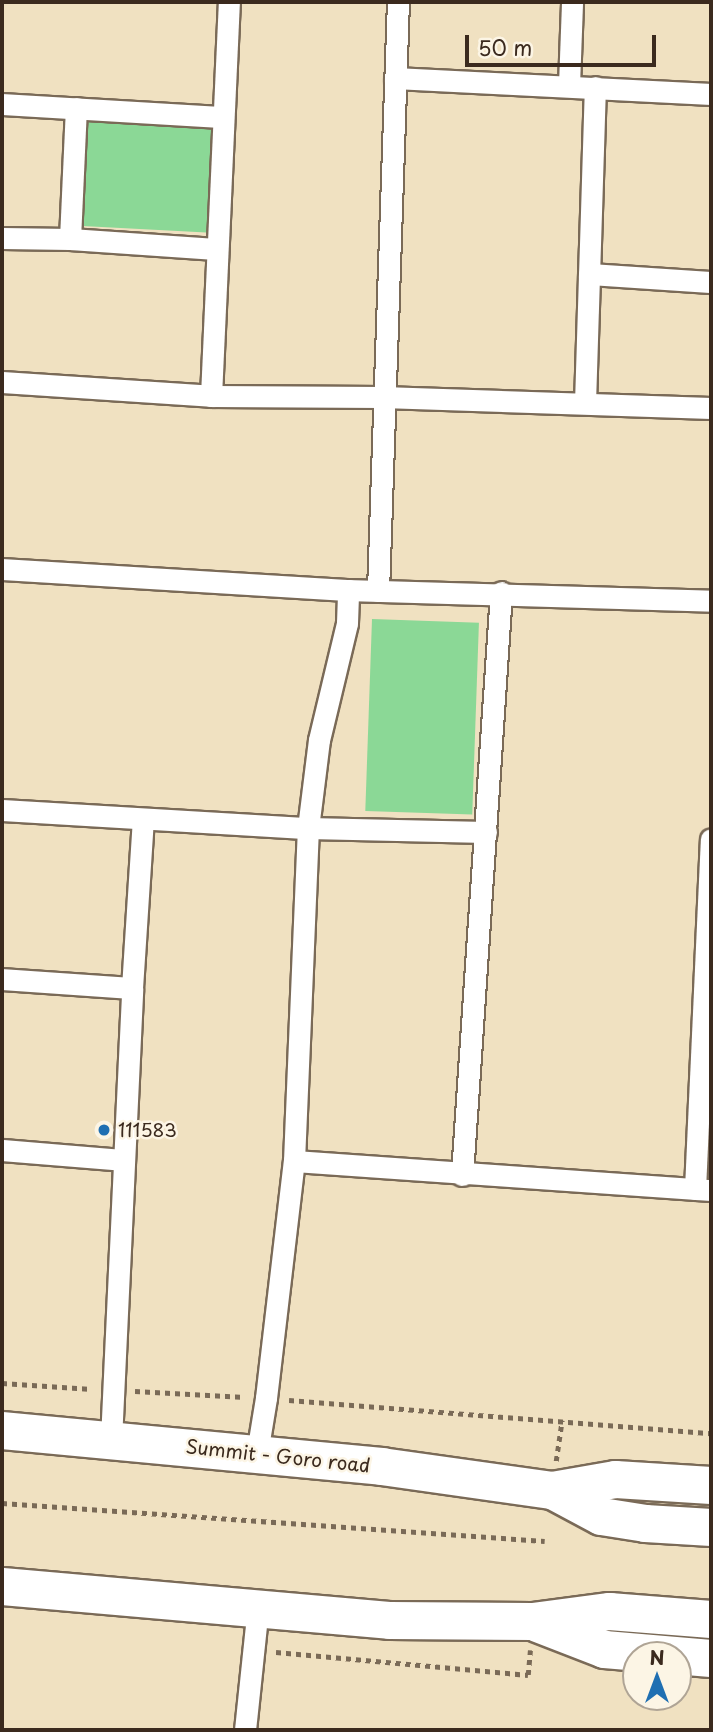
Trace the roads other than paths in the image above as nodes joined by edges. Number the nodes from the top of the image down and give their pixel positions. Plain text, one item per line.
1 (229, 2) edge
2 (398, 2) edge
3 (572, 2) edge
4 (395, 78) junction
5 (569, 85) junction
6 (595, 87) junction
7 (711, 94) edge
8 (2, 104) edge
9 (76, 108) junction
10 (223, 117) junction
11 (2, 238) edge
12 (70, 239) junction
13 (216, 249) junction
14 (589, 274) junction
15 (711, 282) edge
16 (2, 382) edge
17 (211, 396) junction
18 (382, 397) junction
19 (585, 403) junction
20 (711, 408) edge
21 (2, 569) edge
22 (348, 590) junction
23 (378, 591) junction
24 (501, 592) junction
25 (711, 601) edge
26 (2, 810) edge
27 (143, 819) junction
28 (309, 828) junction
29 (486, 832) junction
30 (711, 839) edge
31 (2, 979) edge
32 (132, 988) junction
33 (2, 1150) edge
34 (124, 1160) junction
35 (294, 1161) junction
36 (462, 1175) junction
37 (703, 1189) edge
38 (2, 1430) edge
39 (111, 1440) junction
40 (257, 1453) junction
41 (711, 1485) edge
42 (552, 1490) junction
43 (711, 1527) edge
44 (2, 1586) edge
45 (258, 1607) junction
46 (711, 1619) edge
47 (533, 1621) junction
48 (711, 1658) edge
49 (245, 1730) edge

1 - 10 street
2 - 4 street
3 - 5 street
4 - 5 street
4 - 18 street
5 - 6 street
6 - 7 street
6 - 14 street
8 - 9 street
9 - 10 street
9 - 12 street
10 - 13 street
11 - 12 street
12 - 13 street
13 - 17 street
14 - 15 street
14 - 19 street
16 - 17 street
17 - 18 street
18 - 19 street
18 - 23 street
19 - 20 street
21 - 22 street
22 - 23 street
22 - 28 street
23 - 24 street
24 - 25 street
24 - 29 street
26 - 27 street
27 - 28 street
27 - 32 street
28 - 29 street
28 - 35 street
29 - 36 street
30 - 37 street
31 - 32 street
32 - 34 street
33 - 34 street
34 - 39 street
35 - 36 street
35 - 40 street
36 - 37 street
38 - 39 highway, Summit - Goro road
39 - 40 highway, Summit - Goro road
40 - 42 highway, Summit - Goro road
41 - 42 highway
42 - 43 highway
44 - 45 highway
45 - 47 highway
45 - 49 street
46 - 47 highway
47 - 48 highway

